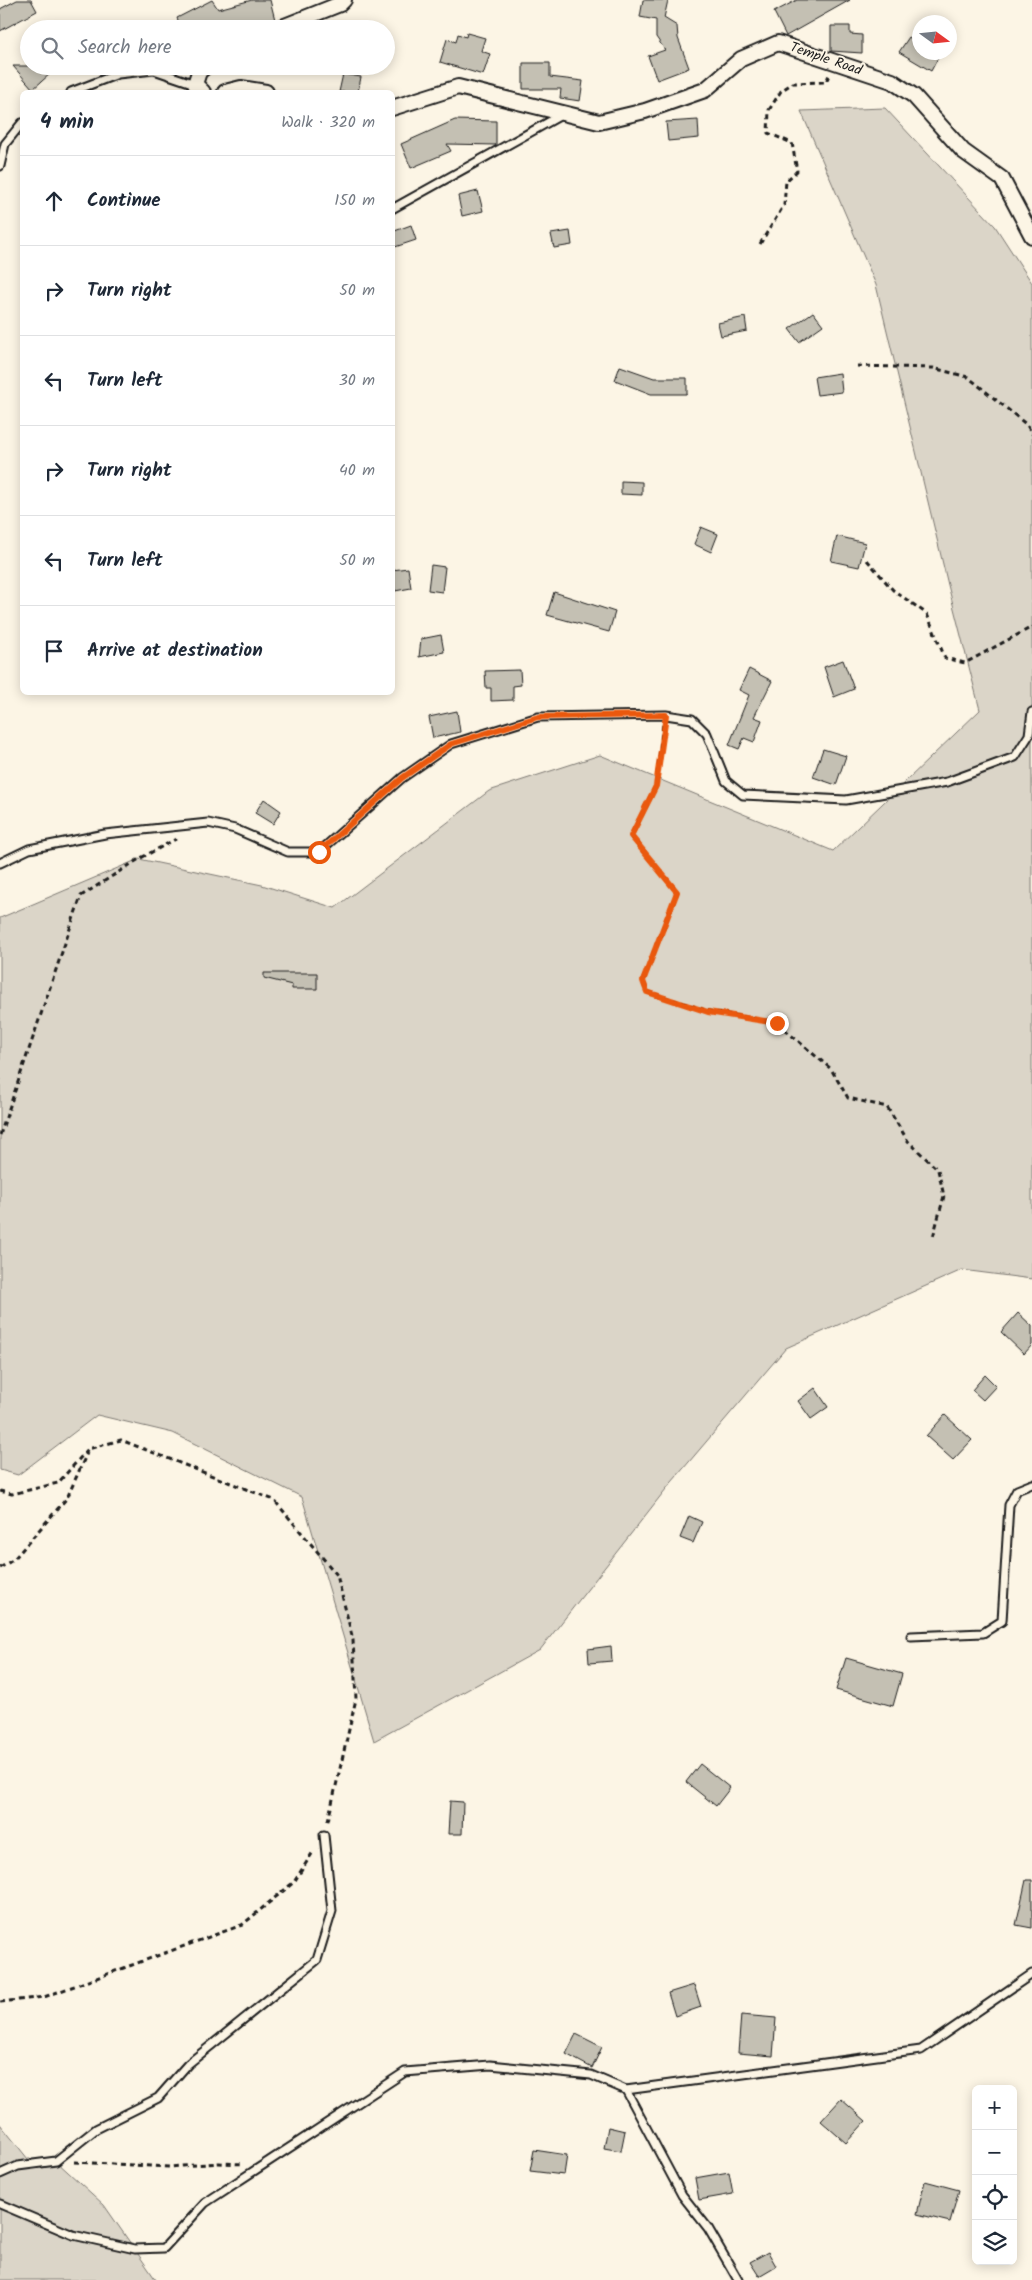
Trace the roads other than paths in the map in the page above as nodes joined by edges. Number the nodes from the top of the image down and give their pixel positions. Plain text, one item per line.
1 (344, 0) edge
2 (300, 20) edge
3 (115, 75) edge
4 (166, 75) edge
5 (199, 75) edge
6 (199, 88) edge
7 (76, 90) edge
8 (233, 90) edge
9 (254, 90) edge
10 (395, 107) edge
11 (566, 112) junction
12 (20, 125) edge
13 (0, 166) edge
14 (395, 207) edge
15 (1032, 236) edge
16 (1032, 712) edge
17 (0, 863) edge
18 (1032, 1484) edge
19 (911, 1636) dead end
20 (324, 1835) road end
21 (1032, 1974) edge
22 (626, 2090) junction
23 (0, 2174) edge
24 (0, 2204) edge
25 (738, 2280) edge

1 - 2 street
3 - 7 lane
4 - 6 lane
5 - 6 street
8 - 9 street
10 - 11 street, Temple Road
11 - 14 lane
11 - 15 street, Temple Road
12 - 13 lane
16 - 17 lane
18 - 19 lane
20 - 23 lane
21 - 22 lane
22 - 24 lane
22 - 25 lane

